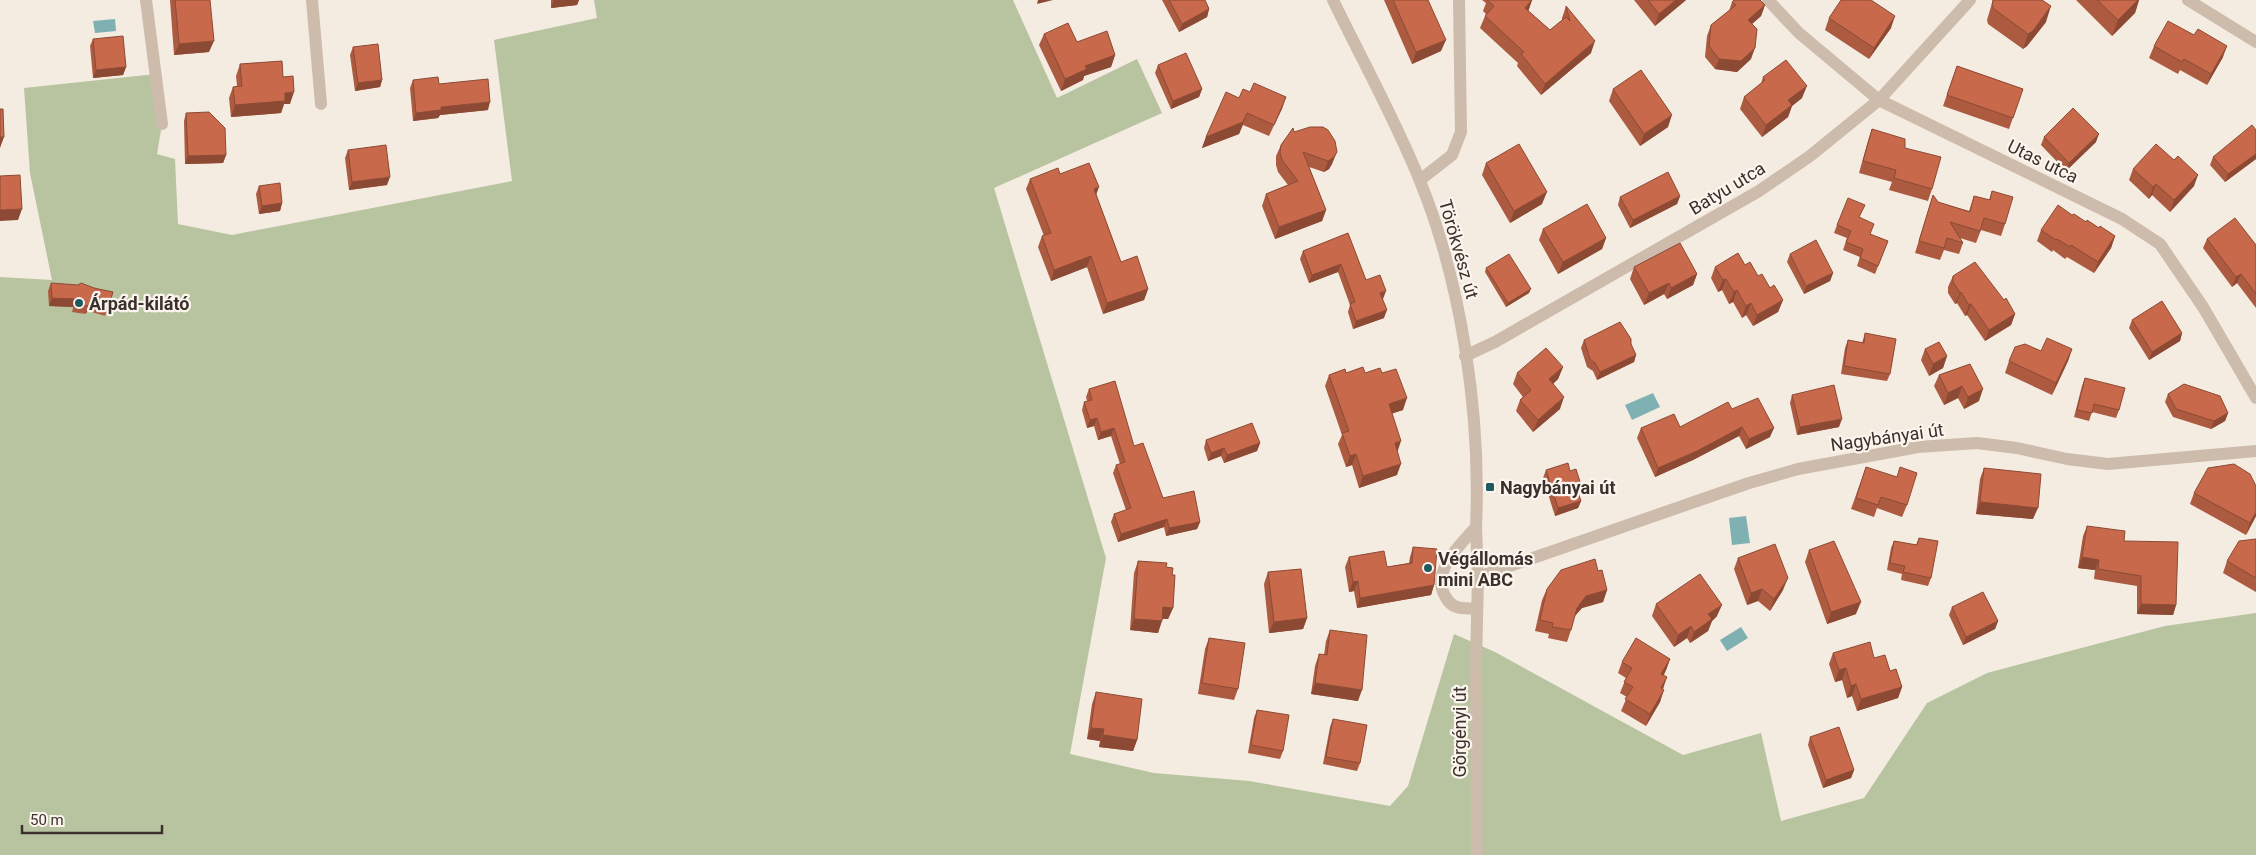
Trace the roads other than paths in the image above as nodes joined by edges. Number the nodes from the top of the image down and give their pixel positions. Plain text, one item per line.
1 (146, 0) edge
2 (312, 0) edge
3 (1333, 0) edge
4 (1459, 0) edge
5 (1768, 0) edge
6 (1970, 0) edge
7 (2188, 0) edge
8 (2256, 42) edge
9 (1879, 100) junction
10 (321, 104) dead end
11 (162, 124) dead end
12 (1420, 180) junction
13 (1465, 356) junction
14 (2256, 398) edge
15 (2256, 451) edge
16 (1476, 527) junction
17 (1478, 577) junction
18 (1477, 609) junction
19 (1477, 855) edge

1 - 11 street
2 - 10 street
3 - 12 street, Törökvész út
4 - 12 street
5 - 9 street, Utas utca
6 - 9 street, Batyu utca
7 - 8 street
9 - 13 street, Batyu utca
9 - 14 street, Utas utca
12 - 13 street, Törökvész út
13 - 16 street, Törökvész út
15 - 17 street, Nagybányai út
16 - 17 street, Törökvész út
16 - 18 street
17 - 18 street, Törökvész út
18 - 19 street, Görgényi út

